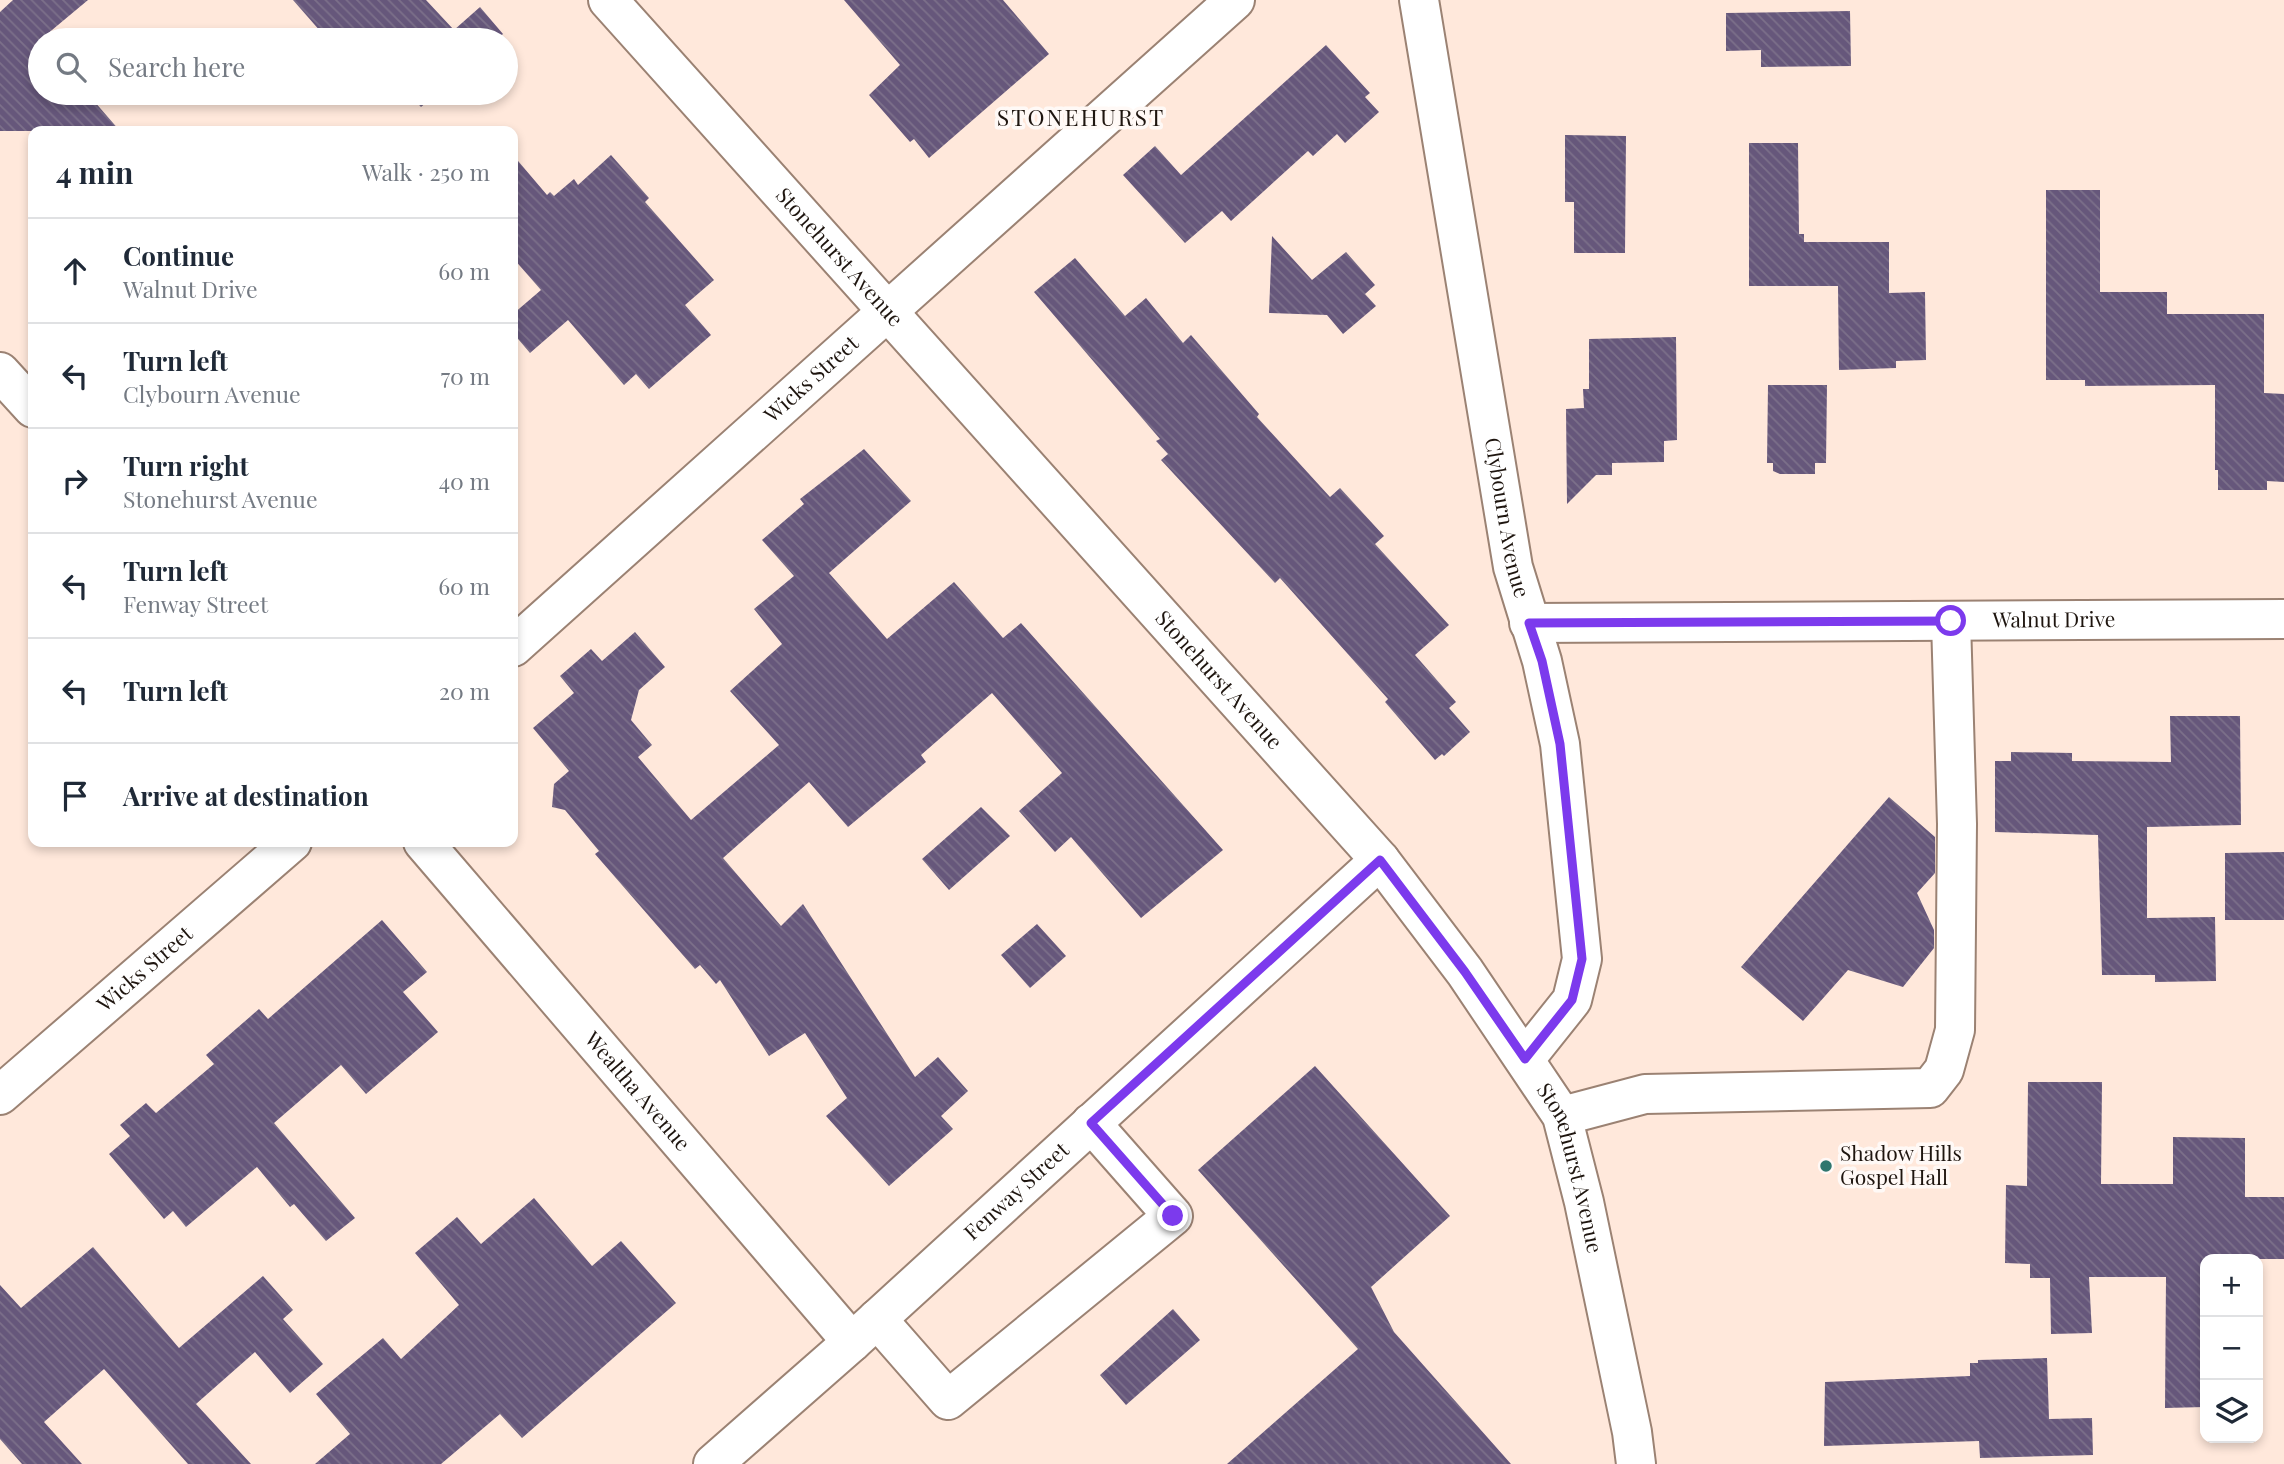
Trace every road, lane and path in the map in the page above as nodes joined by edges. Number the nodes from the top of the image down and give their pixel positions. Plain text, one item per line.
1 (608, 0) edge
2 (1235, 0) edge
3 (1419, 0) edge
4 (888, 314) junction
5 (0, 372) edge
6 (28, 403) edge
7 (2284, 619) edge
8 (1951, 621) junction
9 (1529, 623) junction
10 (518, 643) edge
11 (286, 847) edge
12 (428, 847) edge
13 (1380, 860) junction
14 (1525, 1059) junction
15 (0, 1095) edge
16 (1562, 1116) junction
17 (1091, 1123) junction
18 (865, 1330) junction
19 (713, 1464) edge
20 (1636, 1464) edge

1 - 4 street, Stonehurst Avenue
2 - 4 street, Wicks Street
3 - 9 street, Clybourn Avenue
4 - 10 street, Wicks Street
4 - 13 street, Stonehurst Avenue
5 - 6 street
7 - 8 street, Walnut Drive
8 - 9 street, Walnut Drive
8 - 16 street
9 - 14 street, Clybourn Avenue
11 - 15 street, Wicks Street
12 - 18 street, Wealtha Avenue
13 - 14 street, Stonehurst Avenue
13 - 17 street, Fenway Street
14 - 16 street, Stonehurst Avenue
16 - 20 street, Stonehurst Avenue
17 - 18 street, Fenway Street
17 - 18 street, Wealtha Avenue
18 - 19 street, Fenway Street

